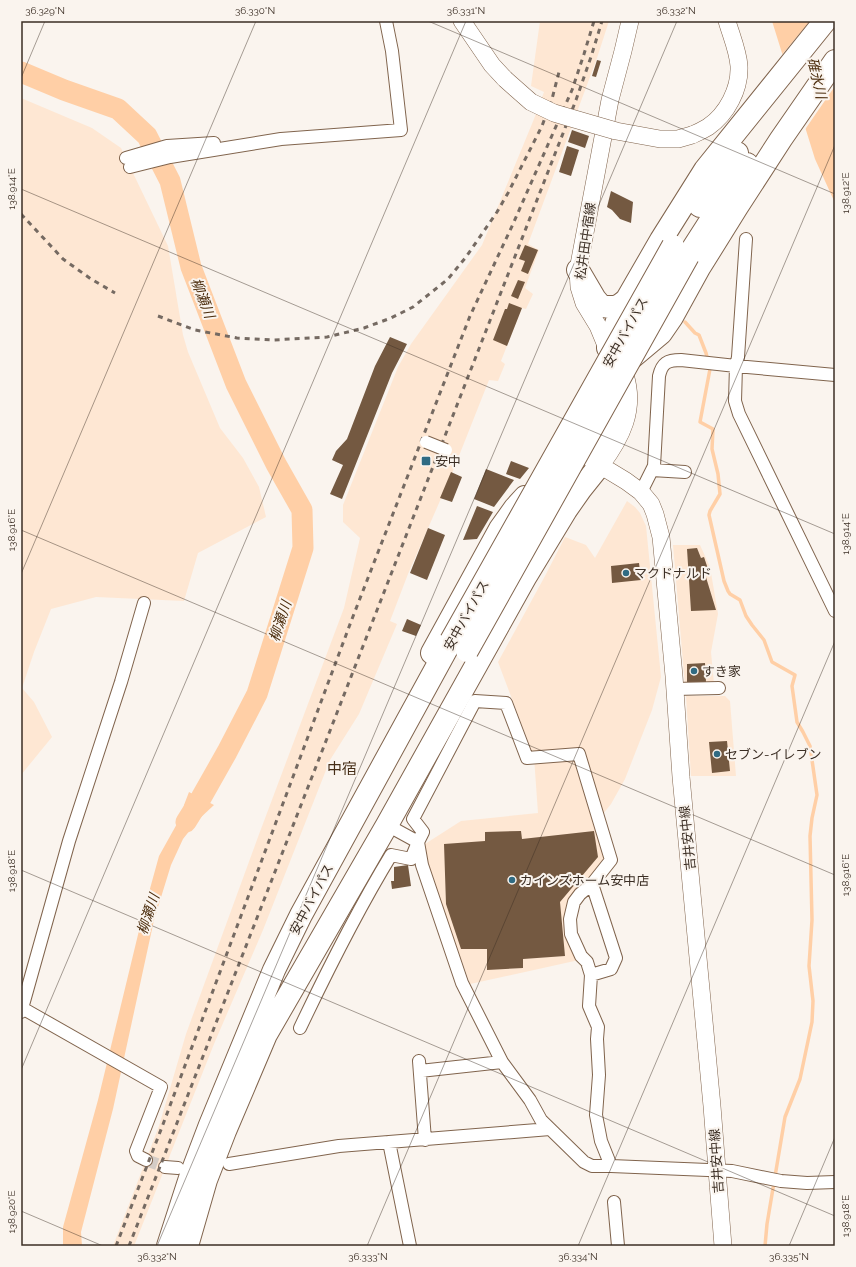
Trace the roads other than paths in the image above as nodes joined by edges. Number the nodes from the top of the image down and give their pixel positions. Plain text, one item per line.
1 (386, 21) edge
2 (462, 21) edge
3 (630, 21) edge
4 (727, 21) edge
5 (825, 21) edge
6 (834, 21) edge
7 (835, 46) edge
8 (835, 61) edge
9 (771, 119) junction
10 (133, 161) dead end
11 (746, 239) dead end
12 (578, 270) junction
13 (627, 299) junction
14 (608, 348) junction
15 (621, 366) junction
16 (736, 366) junction
17 (835, 375) edge
18 (563, 430) dead end
19 (426, 442) dead end
20 (446, 450) dead end
21 (597, 463) junction
22 (652, 470) junction
23 (685, 472) dead end
24 (641, 492) junction
25 (485, 557) junction
26 (526, 576) junction
27 (144, 603) dead end
28 (835, 611) edge
29 (459, 646) junction
30 (719, 688) dead end
31 (674, 689) junction
32 (387, 825) junction
33 (418, 842) junction
34 (592, 884) junction
35 (274, 970) junction
36 (591, 975) junction
37 (22, 1010) edge
38 (300, 1028) dead end
39 (264, 1038) junction
40 (502, 1062) junction
41 (550, 1129) junction
42 (425, 1140) junction
43 (389, 1142) junction
44 (146, 1160) tunnel mouth
45 (229, 1164) dead end
46 (611, 1166) junction
47 (165, 1167) tunnel mouth
48 (178, 1168) dead end
49 (717, 1170) junction
50 (835, 1182) edge
51 (614, 1202) dead end
52 (168, 1246) edge
53 (186, 1246) edge
54 (410, 1246) edge
55 (618, 1246) edge
56 (723, 1246) edge

1 - 10 street
2 - 4 main road, bridge
3 - 12 main road, 松井田中宿線
5 - 9 highway
6 - 9 highway, 安中バイパス
7 - 9 highway, 安中バイパス
8 - 9 highway
9 - 13 highway
9 - 15 highway
9 - 29 highway, 安中バイパス, bridge
11 - 16 street
12 - 13 highway
12 - 14 main road, 松井田中宿線
13 - 14 highway
14 - 15 main road, 松井田中宿線
14 - 21 main road, 松井田中宿線
15 - 21 main road, 松井田中宿線
16 - 17 street
16 - 22 street
16 - 28 street
18 - 21 main road, 吉井安中線
19 - 20 street, bridge
21 - 24 main road, 吉井安中線
21 - 25 highway
21 - 26 highway
22 - 23 street
22 - 24 street
24 - 31 main road, 吉井安中線
25 - 26 highway
25 - 35 highway
26 - 32 highway
27 - 37 street
29 - 35 highway, 安中バイパス
29 - 39 highway, 安中バイパス
30 - 31 street
31 - 49 main road, 吉井安中線
32 - 33 street
32 - 39 highway
33 - 34 street
33 - 38 street
33 - 40 street
34 - 36 street
34 - 36 street
35 - 52 highway, 安中バイパス
36 - 46 street
37 - 44 street
39 - 53 highway, 安中バイパス
40 - 41 street
40 - 42 street
41 - 42 street
41 - 46 street
42 - 43 street
43 - 45 street
43 - 54 street
46 - 49 street
47 - 48 street
49 - 50 street
49 - 56 main road, 吉井安中線
51 - 55 street

